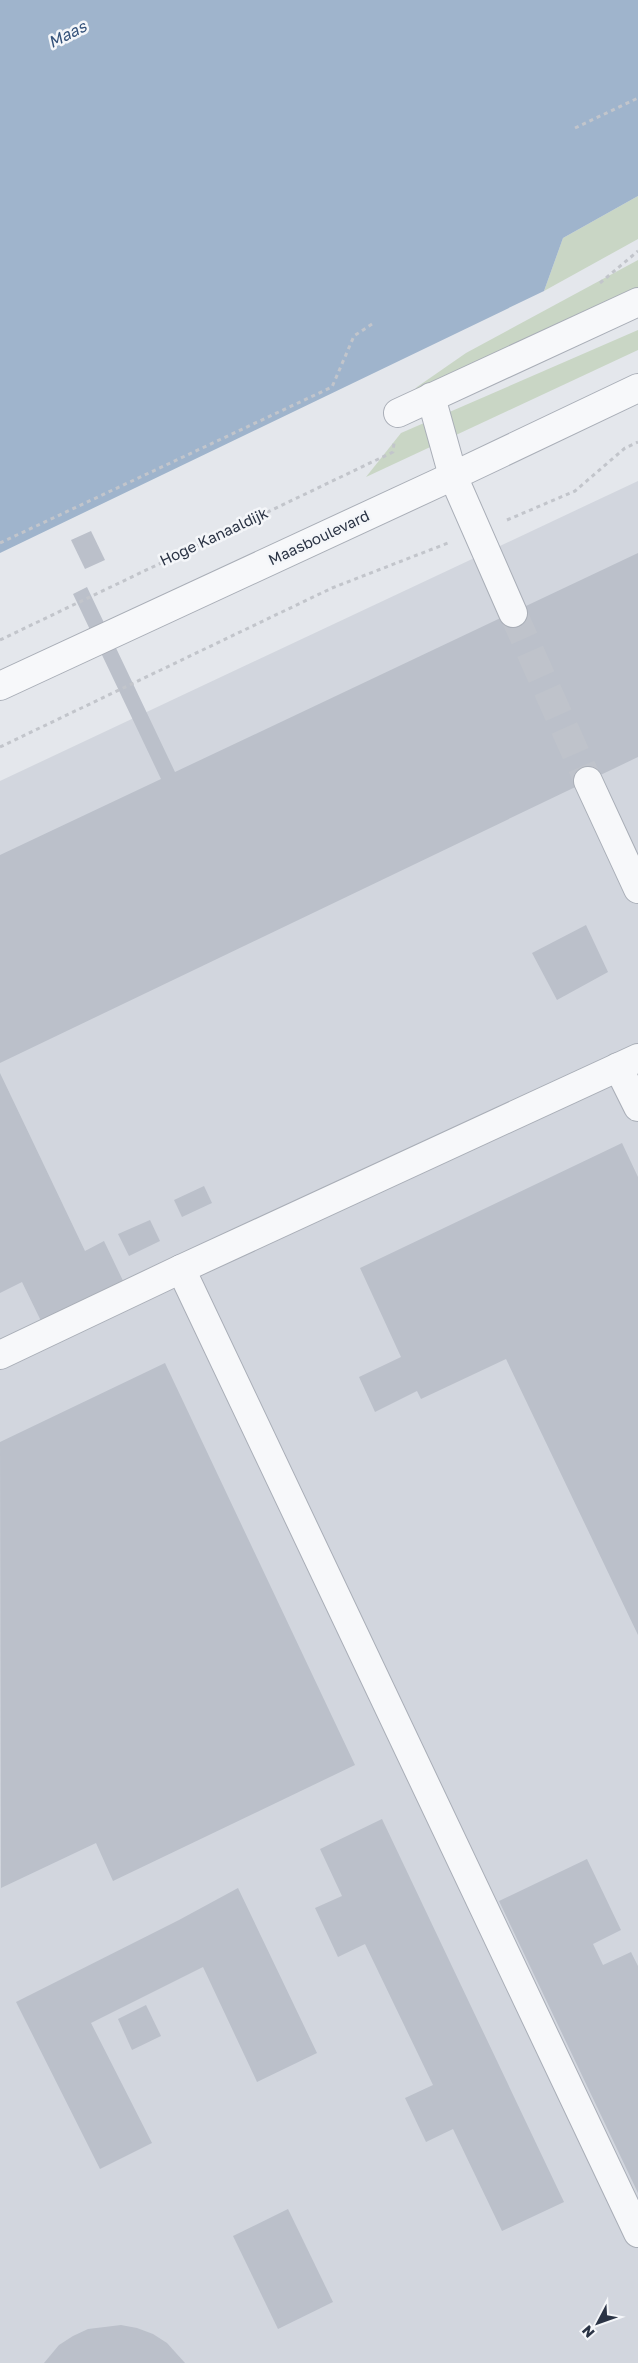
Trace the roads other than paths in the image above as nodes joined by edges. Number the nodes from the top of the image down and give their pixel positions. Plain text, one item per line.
1 (638, 302) edge
2 (638, 388) edge
3 (431, 397) junction
4 (398, 413) road end
5 (453, 476) junction
6 (513, 613) tunnel mouth
7 (0, 686) edge
8 (588, 781) tunnel mouth
9 (638, 889) edge
10 (628, 1062) edge
11 (638, 1107) edge
12 (181, 1269) junction
13 (0, 1355) edge
14 (638, 2233) edge

1 - 3 street
2 - 5 street, Maasboulevard
3 - 4 street
3 - 5 street
5 - 6 street
5 - 7 street, Maasboulevard
8 - 9 street
10 - 11 street
10 - 12 street
12 - 13 street
12 - 14 street

